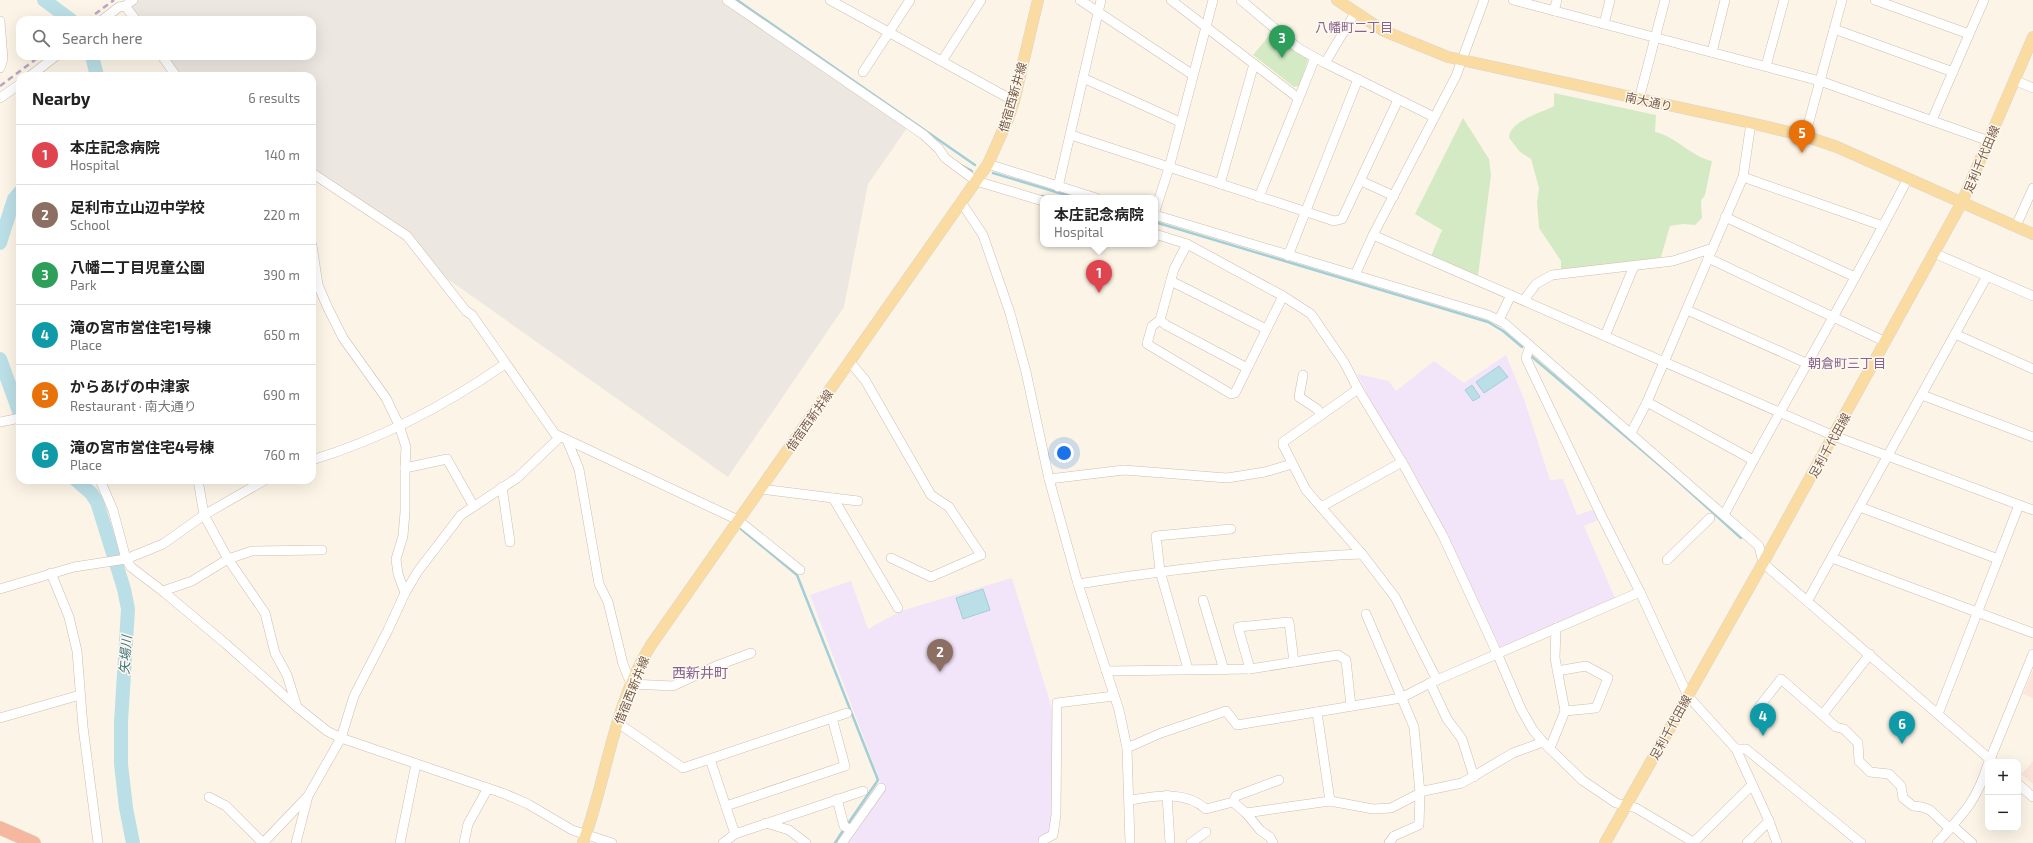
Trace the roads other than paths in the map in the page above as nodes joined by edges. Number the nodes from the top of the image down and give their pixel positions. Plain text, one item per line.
1 (727, 0) edge
2 (830, 0) edge
3 (910, 0) edge
4 (981, 0) edge
5 (1038, 0) edge
6 (1080, 0) edge
7 (1101, 0) edge
8 (1170, 0) edge
9 (1213, 0) edge
10 (1241, 0) edge
11 (1338, 0) edge
12 (1484, 0) edge
13 (1513, 0) edge
14 (1557, 0) edge
15 (1610, 0) edge
16 (1665, 0) edge
17 (1725, 0) edge
18 (1784, 0) edge
19 (1842, 0) edge
20 (1875, 0) edge
21 (1984, 0) edge
22 (129, 3) edge
23 (843, 3) edge
24 (1554, 11) junction
25 (1098, 12) junction
26 (1355, 13) junction
27 (107, 16) edge
28 (134, 16) edge
29 (0, 21) edge
30 (1604, 24) junction
31 (1206, 27) junction
32 (1834, 29) junction
33 (889, 33) junction
34 (1969, 34) junction
35 (1656, 37) junction
36 (2033, 37) edge
37 (1712, 52) junction
38 (1315, 58) junction
39 (51, 60) edge
40 (165, 60) edge
41 (942, 61) junction
42 (1463, 61) junction
43 (1325, 63) junction
44 (1254, 64) junction
45 (1766, 66) junction
46 (0, 68) edge
47 (35, 72) edge
48 (173, 72) edge
49 (863, 72) dead end
50 (1953, 72) junction
51 (1193, 75) junction
52 (1083, 78) junction
53 (1358, 80) junction
54 (2014, 80) junction
55 (1820, 81) junction
56 (16, 87) edge
57 (2033, 88) edge
58 (0, 98) edge
59 (1298, 98) junction
60 (1639, 99) junction
61 (1398, 100) junction
62 (1014, 101) junction
63 (1434, 117) junction
64 (1932, 120) junction
65 (1180, 122) junction
66 (1752, 123) junction
67 (1071, 135) junction
68 (1805, 136) junction
69 (1989, 141) junction
70 (988, 164) junction
71 (1169, 168) junction
72 (1743, 177) junction
73 (316, 178) edge
74 (1908, 178) junction
75 (976, 180) junction
76 (1361, 181) junction
77 (1220, 184) junction
78 (1058, 187) junction
79 (2033, 188) edge
80 (1086, 195) edge
81 (1394, 196) junction
82 (1259, 197) junction
83 (1040, 199) edge
84 (961, 202) junction
85 (1962, 202) junction
86 (1158, 203) edge
87 (1305, 212) junction
88 (1158, 217) edge
89 (1725, 217) junction
90 (1883, 226) junction
91 (2016, 226) junction
92 (2033, 234) edge
93 (1158, 235) edge
94 (1374, 235) junction
95 (1187, 244) junction
96 (1712, 248) junction
97 (1934, 253) junction
98 (1288, 256) junction
99 (1708, 258) junction
100 (1634, 266) junction
101 (316, 272) edge
102 (1355, 275) junction
103 (1987, 276) junction
104 (1855, 277) junction
105 (1171, 281) junction
106 (1511, 295) junction
107 (1283, 296) junction
108 (2033, 296) edge
109 (1524, 300) junction
110 (1686, 310) junction
111 (1834, 316) junction
112 (1160, 320) junction
113 (1499, 320) junction
114 (1266, 329) junction
115 (1955, 334) junction
116 (1606, 336) junction
117 (1886, 342) junction
118 (1530, 346) junction
119 (850, 362) junction
120 (1664, 362) junction
121 (1806, 363) junction
122 (505, 364) junction
123 (1247, 368) junction
124 (2033, 369) edge
125 (1303, 375) dead end
126 (1358, 389) junction
127 (1922, 395) junction
128 (1646, 402) junction
129 (1779, 412) junction
130 (1321, 415) junction
131 (16, 419) edge
132 (0, 422) edge
133 (399, 425) junction
134 (1631, 433) junction
135 (1834, 436) junction
136 (2033, 437) edge
137 (564, 438) junction
138 (1887, 456) junction
139 (316, 459) edge
140 (1753, 460) junction
141 (1402, 462) junction
142 (1292, 464) junction
143 (405, 468) junction
144 (1049, 479) junction
145 (102, 484) edge
146 (199, 484) edge
147 (259, 484) edge
148 (502, 487) junction
149 (761, 489) junction
150 (833, 498) junction
151 (858, 501) dead end
152 (473, 505) junction
153 (2019, 505) junction
154 (1321, 507) junction
155 (1860, 507) junction
156 (2033, 510) edge
157 (204, 515) junction
158 (1724, 515) junction
159 (1710, 518) dead end
160 (738, 520) junction
161 (1231, 529) dead end
162 (510, 542) dead end
163 (322, 550) dead end
164 (1362, 554) junction
165 (891, 558) dead end
166 (1832, 558) junction
167 (228, 559) junction
168 (1998, 559) junction
169 (124, 560) junction
170 (1667, 560) dead end
171 (1764, 563) junction
172 (800, 570) dead end
173 (1160, 571) junction
174 (51, 573) junction
175 (1078, 584) junction
176 (0, 589) edge
177 (163, 591) junction
178 (1640, 592) junction
179 (405, 593) junction
180 (1203, 600) dead end
181 (1808, 600) junction
182 (898, 608) dead end
183 (1977, 613) junction
184 (1366, 614) dead end
185 (1556, 628) junction
186 (2033, 633) edge
187 (751, 653) dead end
188 (1497, 653) junction
189 (1870, 654) junction
190 (2033, 654) edge
191 (1294, 662) junction
192 (1188, 669) junction
193 (1250, 669) junction
194 (1106, 670) junction
195 (1224, 670) junction
196 (1557, 671) junction
197 (1434, 681) junction
198 (631, 684) junction
199 (80, 695) junction
200 (1114, 696) junction
201 (1688, 696) junction
202 (1401, 698) junction
203 (1351, 706) junction
204 (297, 707) junction
205 (1759, 707) dead end
206 (1565, 711) junction
207 (1317, 712) junction
208 (847, 713) dead end
209 (1822, 714) junction
210 (1938, 714) junction
211 (0, 718) edge
212 (832, 718) junction
213 (618, 722) junction
214 (341, 738) junction
215 (1546, 745) junction
216 (1127, 748) junction
217 (1736, 748) junction
218 (710, 759) junction
219 (1987, 759) edge
220 (1991, 759) edge
221 (416, 764) junction
222 (1985, 775) edge
223 (1474, 777) junction
224 (1279, 780) dead end
225 (1752, 785) junction
226 (2021, 787) edge
227 (488, 788) junction
228 (881, 788) dead end
229 (863, 791) dead end
230 (1420, 793) junction
231 (1167, 795) junction
232 (308, 796) junction
233 (209, 797) dead end
234 (2033, 797) edge
235 (837, 800) junction
236 (1130, 800) junction
237 (1330, 801) junction
238 (1233, 802) junction
239 (1626, 805) junction
240 (726, 806) junction
241 (1246, 813) junction
242 (1769, 821) junction
243 (766, 823) junction
244 (1952, 827) junction
245 (0, 828) edge
246 (851, 830) junction
247 (1206, 832) dead end
248 (585, 839) edge
249 (730, 840) edge
250 (34, 843) edge
251 (98, 843) edge
252 (263, 843) edge
253 (296, 843) edge
254 (400, 843) edge
255 (464, 843) edge
256 (612, 843) edge
257 (806, 843) edge
258 (842, 843) edge
259 (1043, 843) edge
260 (1130, 843) edge
261 (1170, 843) edge
262 (1191, 843) edge
263 (1273, 843) edge
264 (1390, 843) edge
265 (1605, 843) edge
266 (1695, 843) edge
267 (1747, 843) edge
268 (1777, 843) edge
269 (1861, 843) edge
270 (1937, 843) edge
271 (1972, 843) edge

1 - 75 street
2 - 23 street
3 - 33 street
4 - 41 street
5 - 62 main road, 借宿西新井線
6 - 25 street
7 - 25 street
8 - 31 street
9 - 31 street
10 - 38 street
11 - 26 main road, 南大通り
12 - 42 street
13 - 24 street
14 - 24 street
15 - 30 street
16 - 35 street
17 - 37 street
18 - 45 street
19 - 32 street
20 - 34 street
21 - 34 street
22 - 27 street
22 - 28 street
23 - 33 street
24 - 30 street
25 - 51 street
25 - 52 street
26 - 42 main road, 南大通り
26 - 43 street
29 - 46 street
30 - 35 street
31 - 44 street
31 - 51 street
32 - 50 street
32 - 55 street
33 - 41 street
33 - 49 street
34 - 50 street
35 - 37 street
35 - 60 street
36 - 54 main road, 足利千代田線
37 - 45 street
38 - 43 street
38 - 59 street
39 - 47 street
40 - 48 street
41 - 62 street
42 - 60 main road, 南大通り
42 - 63 street
43 - 53 street
44 - 59 street
44 - 77 street
45 - 55 street
50 - 64 street
51 - 65 street
52 - 65 street
52 - 67 street
53 - 61 street
53 - 87 street
54 - 57 street
54 - 69 main road, 足利千代田線
55 - 64 street
55 - 68 street
56 - 58 street
59 - 82 street
60 - 66 main road, 南大通り
61 - 63 street
61 - 76 street
62 - 70 main road, 借宿西新井線
63 - 81 street
64 - 69 street
65 - 71 street
66 - 68 main road, 南大通り
66 - 72 street
67 - 71 street
67 - 78 street
68 - 74 main road, 南大通り
69 - 85 main road, 足利千代田線
70 - 75 main road, 借宿西新井線
70 - 78 street
71 - 77 street
71 - 86 street
72 - 89 street
72 - 90 street
73 - 122 street
74 - 85 main road, 南大通り
74 - 90 street
75 - 83 street
75 - 84 main road, 借宿西新井線
76 - 81 street
76 - 87 street
77 - 82 street
78 - 80 street
79 - 91 street
81 - 94 street
82 - 87 street
84 - 119 main road, 借宿西新井線
84 - 144 street
85 - 91 main road, 南大通り
85 - 97 main road, 足利千代田線
87 - 98 street
88 - 98 street
89 - 96 street
89 - 104 street
90 - 104 street
91 - 92 main road, 南大通り
93 - 95 street
94 - 102 street
94 - 106 street
95 - 105 street
95 - 107 street
96 - 99 street
96 - 100 street
97 - 103 street
97 - 117 main road, 足利千代田線
98 - 102 street
99 - 110 street
99 - 111 street
100 - 109 street
100 - 116 street
101 - 133 street
102 - 113 street
103 - 108 street
103 - 115 street
104 - 111 street
105 - 112 street
105 - 114 street
106 - 109 street
106 - 113 street
107 - 114 street
107 - 126 street
109 - 116 street
110 - 120 street
110 - 121 street
111 - 117 street
111 - 121 street
112 - 123 street
112 - 123 street
113 - 118 street
114 - 123 street
115 - 124 street
115 - 127 street
116 - 120 street
117 - 135 main road, 足利千代田線
118 - 134 street
118 - 178 street
119 - 149 main road, 借宿西新井線
119 - 165 street
120 - 128 street
120 - 129 street
121 - 129 street
122 - 133 street
122 - 137 street
125 - 130 street
126 - 130 street
126 - 141 street
127 - 136 street
127 - 138 street
128 - 134 street
128 - 140 street
129 - 135 street
129 - 140 street
130 - 142 street
131 - 132 street
133 - 139 street
133 - 143 street
134 - 158 street
135 - 138 street
135 - 171 main road, 足利千代田線
137 - 148 street
137 - 160 street
137 - 198 street
138 - 153 street
138 - 155 street
140 - 158 street
141 - 154 street
141 - 188 street
142 - 144 street
142 - 154 street
143 - 152 street
143 - 179 street
144 - 175 street
145 - 169 street
146 - 157 street
147 - 157 street
148 - 152 street
148 - 162 street
149 - 150 street
149 - 160 main road, 借宿西新井線
150 - 151 street
150 - 182 street
152 - 179 street
153 - 156 street
153 - 168 street
154 - 164 street
155 - 166 street
155 - 168 street
157 - 167 street
157 - 169 street
158 - 171 street
159 - 170 street
160 - 172 street
160 - 198 main road, 借宿西新井線
161 - 173 street
163 - 167 street
164 - 173 street
164 - 197 street
166 - 181 street
166 - 183 street
167 - 177 street
167 - 204 street
168 - 183 street
169 - 174 street
169 - 177 street
171 - 181 street
171 - 201 main road, 足利千代田線
173 - 175 street
173 - 192 street
174 - 176 street
174 - 199 street
175 - 194 street
177 - 204 street
178 - 185 street
178 - 201 street
179 - 214 street
180 - 195 street
181 - 189 street
183 - 186 street
183 - 210 street
184 - 202 street
185 - 188 street
185 - 196 street
187 - 198 street
188 - 197 street
188 - 215 street
189 - 209 street
189 - 210 street
190 - 220 street
191 - 193 street
191 - 193 street
191 - 203 street
192 - 194 street
192 - 195 street
193 - 195 street
194 - 200 street
196 - 206 street
196 - 206 street
197 - 202 street
197 - 223 street
198 - 213 main road, 借宿西新井線
199 - 211 street
199 - 251 street
200 - 216 street
200 - 259 street
201 - 217 street
201 - 239 main road, 足利千代田線
202 - 203 street
202 - 230 street
203 - 207 street
204 - 214 street
205 - 209 street
206 - 215 street
207 - 216 street
207 - 237 street
208 - 212 street
209 - 244 street
210 - 219 street
212 - 218 street
212 - 240 street
213 - 218 street
213 - 248 main road, 借宿西新井線
214 - 221 street
214 - 232 street
215 - 223 street
215 - 239 street
216 - 236 street
217 - 225 street
217 - 269 street
218 - 240 street
221 - 227 street
221 - 254 street
222 - 244 street
223 - 230 street
224 - 238 street
225 - 242 street
225 - 266 street
226 - 234 street
227 - 248 street
227 - 255 street
228 - 246 street
229 - 235 street
230 - 237 street
230 - 264 street
231 - 236 street
231 - 238 street
231 - 261 street
232 - 252 street
232 - 253 street
233 - 252 street
235 - 243 street
235 - 246 street
236 - 260 street
237 - 241 street
238 - 241 street
239 - 265 main road, 足利千代田線
239 - 266 street
240 - 249 street
241 - 263 street
242 - 267 street
242 - 268 street
243 - 249 street
243 - 257 street
244 - 270 street
244 - 271 street
245 - 250 highway
246 - 258 street
247 - 262 street
248 - 256 street

